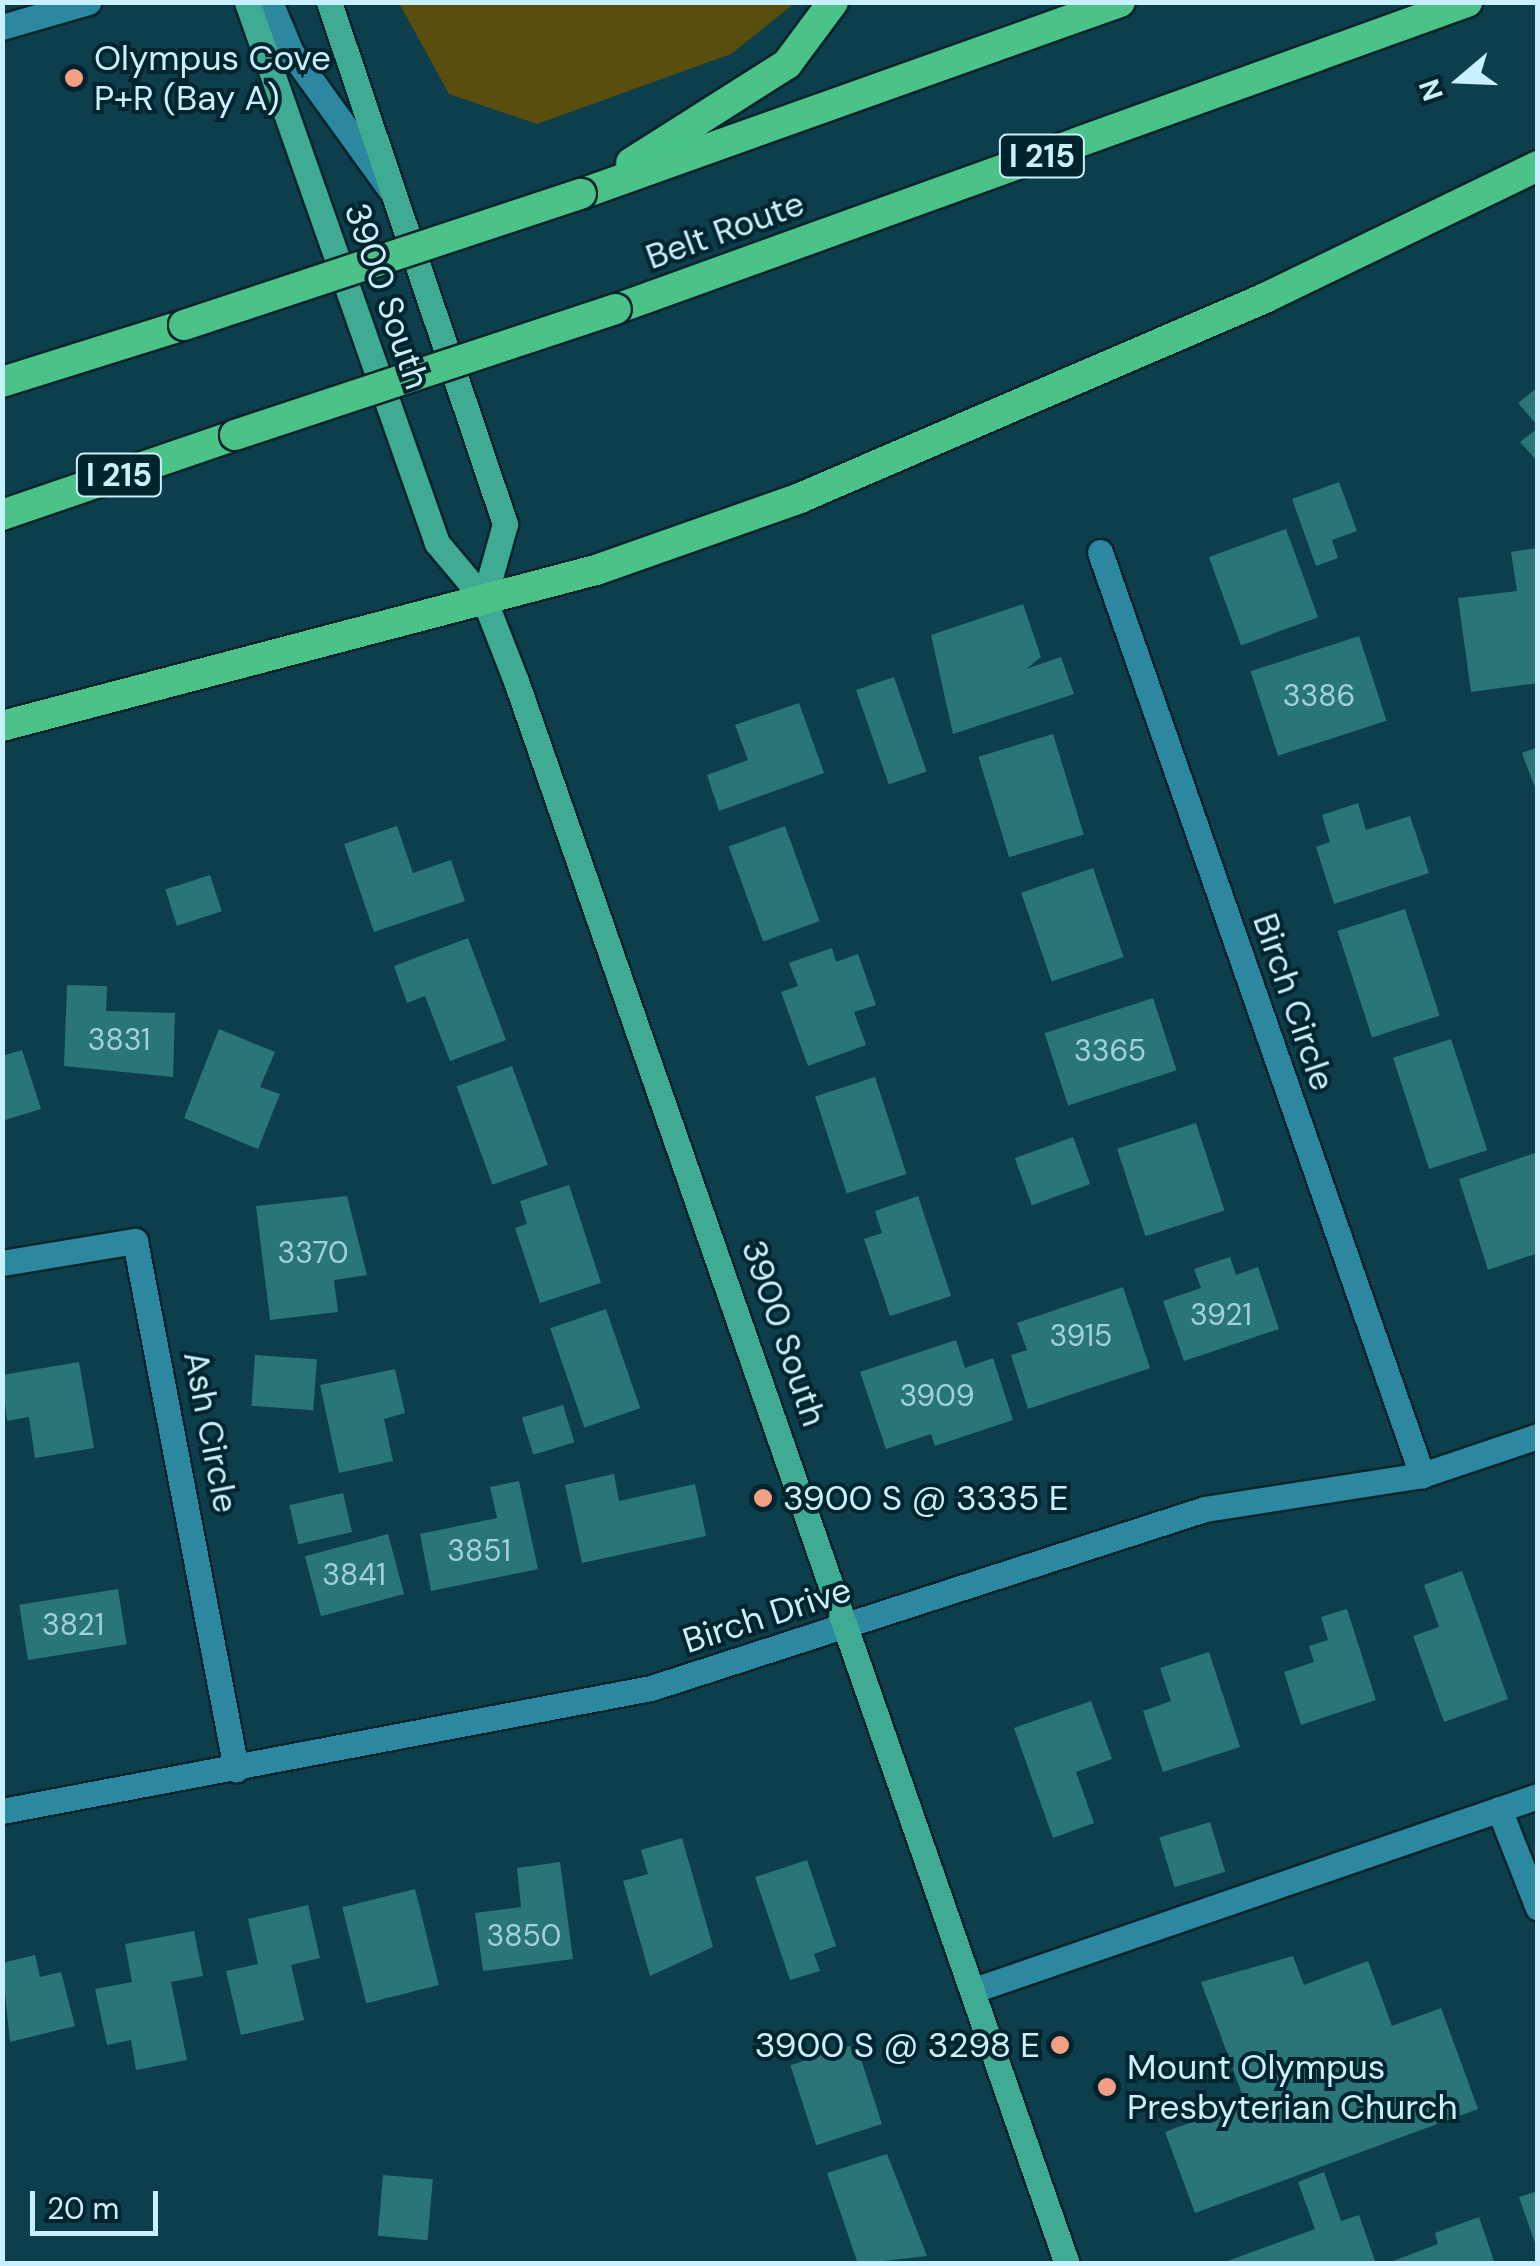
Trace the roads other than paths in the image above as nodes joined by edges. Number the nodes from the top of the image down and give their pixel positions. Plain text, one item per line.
1 (88, 2) edge
2 (247, 2) edge
3 (270, 2) edge
4 (329, 2) edge
5 (833, 2) edge
6 (1120, 2) edge
7 (1468, 2) edge
8 (2, 27) edge
9 (1538, 166) edge
10 (581, 194) junction
11 (395, 196) junction
12 (2, 382) edge
13 (2, 515) edge
14 (1100, 552) dead end
15 (484, 599) junction
16 (2, 726) edge
17 (2, 1263) edge
18 (1538, 1436) edge
19 (1422, 1475) junction
20 (848, 1626) junction
21 (236, 1769) junction
22 (1538, 1796) edge
23 (1498, 1810) junction
24 (2, 1811) edge
25 (1538, 1908) edge
26 (974, 1990) junction
27 (1067, 2264) edge

1 - 8 street
2 - 15 main road, 3900 South
3 - 11 street
4 - 11 main road, 3900 South
5 - 10 highway
6 - 10 highway
7 - 13 highway, Belt Route / I 215, bridge
9 - 15 highway
10 - 12 highway, bridge
11 - 15 main road, 3900 South
14 - 19 street, Birch Circle
15 - 16 highway
15 - 20 main road, 3900 South
17 - 21 street, Ash Circle
18 - 19 street, Birch Drive
19 - 20 street, Birch Drive
20 - 21 street, Birch Drive
20 - 26 main road, 3900 South
21 - 24 street, Birch Drive
22 - 23 street
23 - 25 street
23 - 26 street
26 - 27 main road, 3900 South

